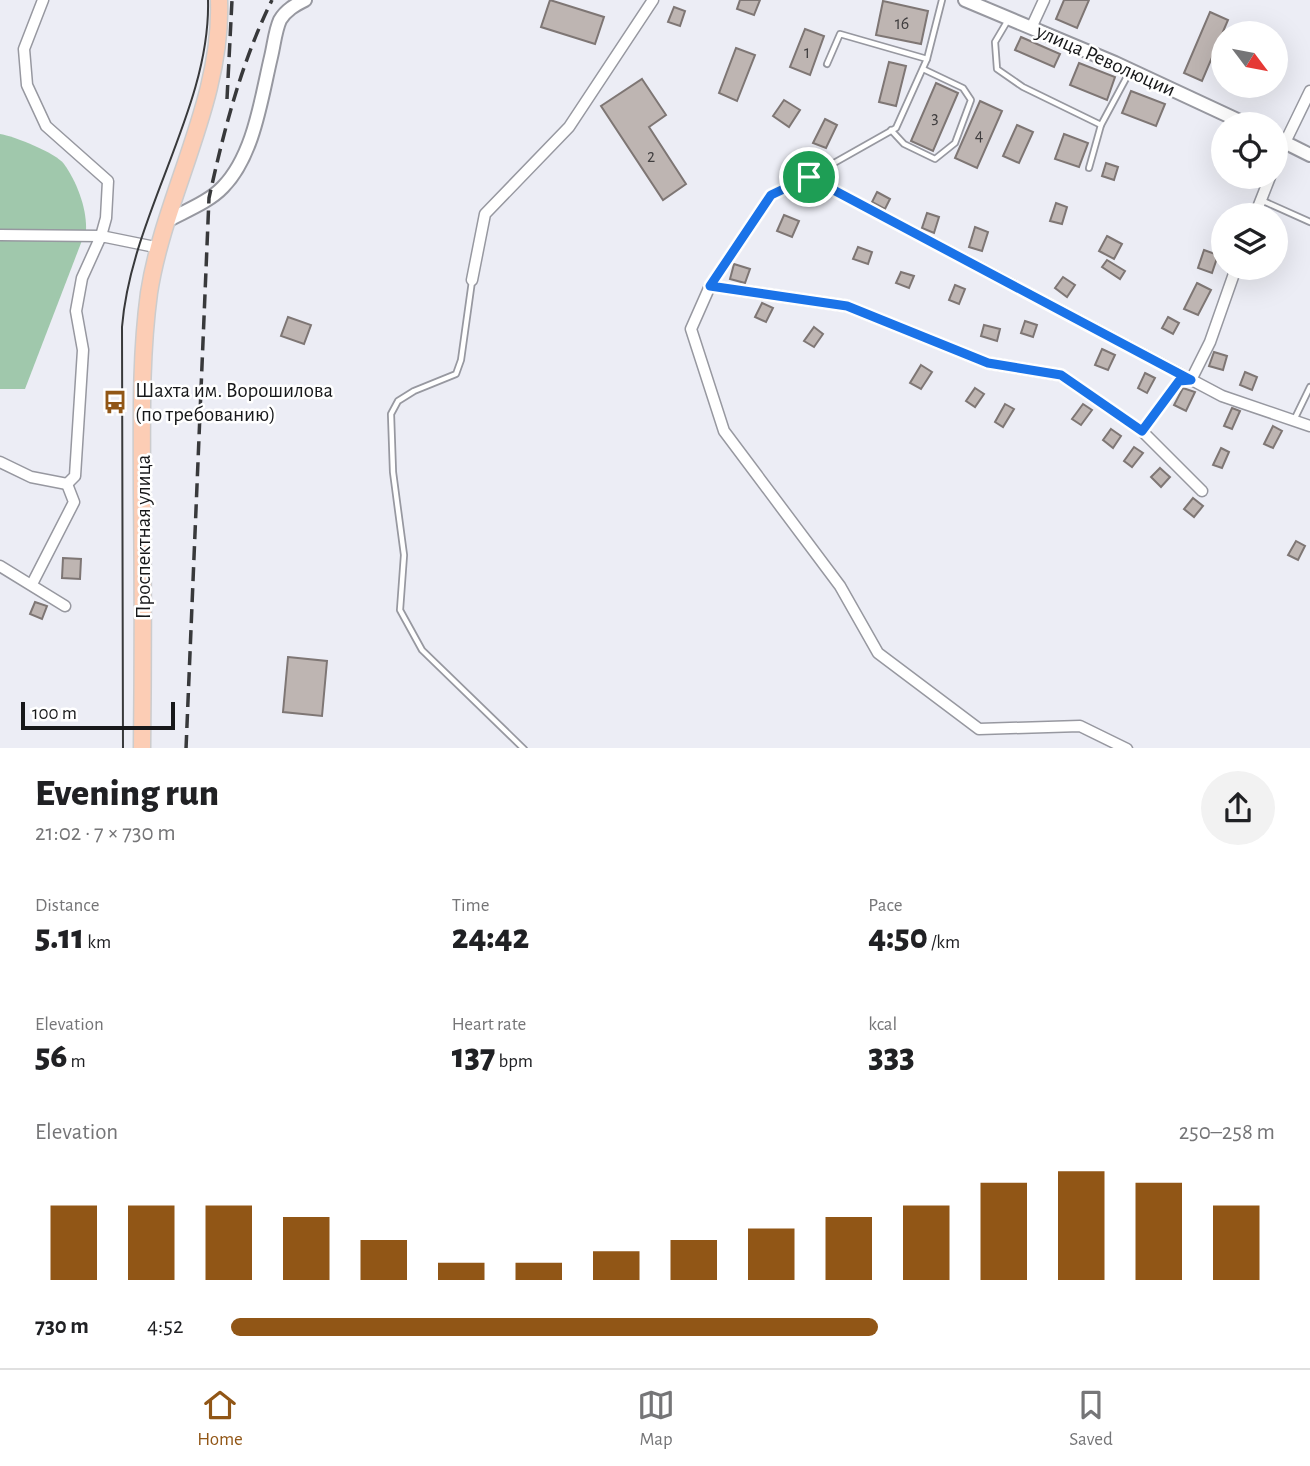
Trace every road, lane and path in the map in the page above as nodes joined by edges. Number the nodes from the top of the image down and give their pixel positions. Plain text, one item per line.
1 (43, 0) edge
2 (219, 0) edge
3 (305, 0) edge
4 (653, 0) edge
5 (942, 0) edge
6 (965, 0) edge
7 (1044, 0) edge
8 (1010, 17) junction
9 (1032, 26) junction
10 (927, 59) junction
11 (827, 64) dead end
12 (923, 69) junction
13 (1131, 70) junction
14 (1310, 91) edge
15 (1220, 112) edge
16 (1101, 125) junction
17 (1288, 126) edge
18 (891, 130) junction
19 (1288, 144) edge
20 (1310, 155) edge
21 (1089, 168) dead end
22 (809, 177) junction
23 (1265, 189) edge
24 (1261, 200) junction
25 (1260, 203) edge
26 (167, 221) junction
27 (1310, 222) edge
28 (0, 235) edge
29 (101, 236) junction
30 (160, 248) junction
31 (472, 280) joint
32 (1232, 280) edge
33 (710, 286) junction
34 (1191, 380) junction
35 (1310, 387) edge
36 (1294, 420) junction
37 (1310, 426) edge
38 (1142, 431) junction
39 (0, 462) edge
40 (67, 484) junction
41 (1202, 491) dead end
42 (0, 566) edge
43 (32, 584) junction
44 (65, 606) dead end
45 (142, 748) edge
46 (524, 748) edge
47 (1127, 748) edge

1 - 29 street
2 - 26 main road, Проспектная улица
3 - 26 street
4 - 31 street
5 - 10 lane
6 - 8 street, улица Революции
7 - 9 street
8 - 9 street, улица Революции
8 - 16 lane
9 - 13 street, улица Революции
10 - 11 lane
10 - 12 lane
12 - 18 lane
12 - 18 lane
13 - 15 street, улица Революции
13 - 16 lane
14 - 17 street
16 - 21 lane
18 - 22 lane
19 - 20 street
22 - 33 street
22 - 34 street
23 - 24 street
24 - 25 street
24 - 27 lane
26 - 30 main road, Проспектная улица
28 - 29 street
29 - 30 street
29 - 40 street
30 - 45 main road, Проспектная улица
31 - 46 lane
32 - 34 street
33 - 38 street
33 - 47 street
34 - 36 street
34 - 38 street
35 - 36 lane
36 - 37 street
38 - 41 street
39 - 40 street
40 - 43 street
42 - 43 street
43 - 44 street

